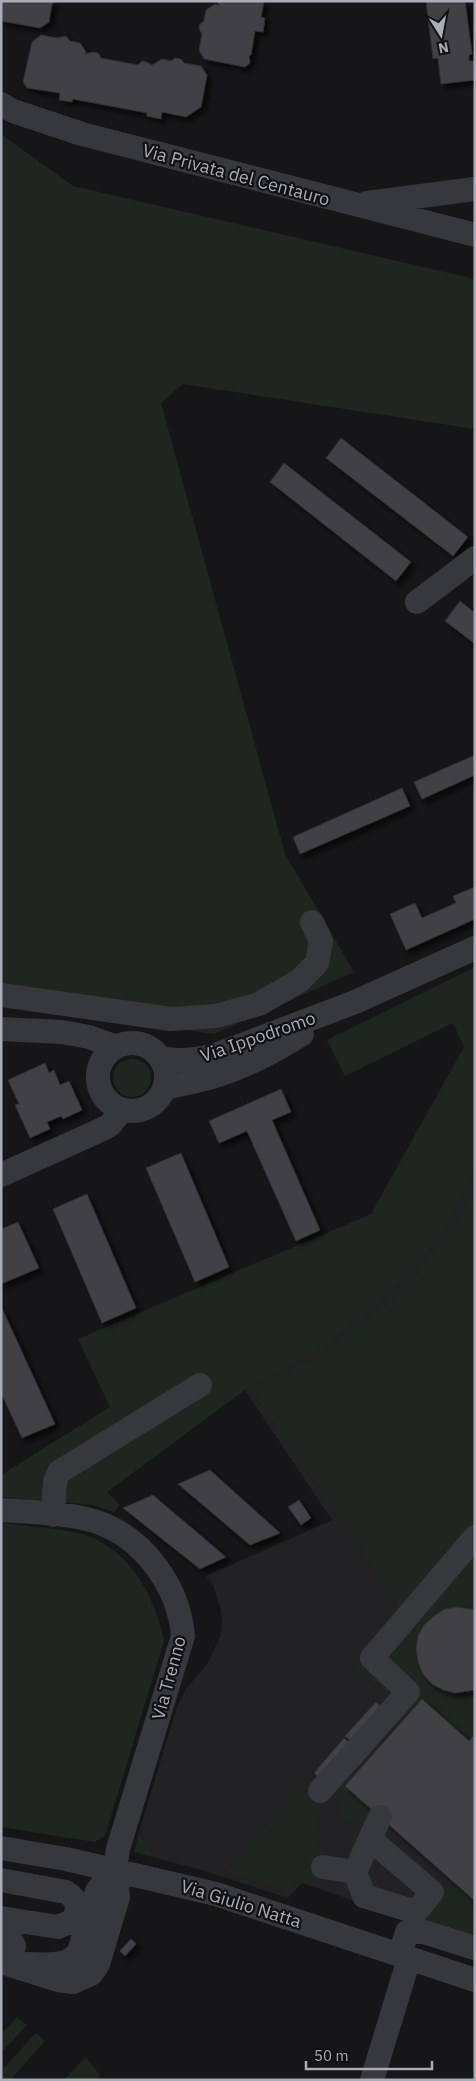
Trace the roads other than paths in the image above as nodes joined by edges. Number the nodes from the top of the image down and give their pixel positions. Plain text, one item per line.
1 (1, 104) edge
2 (475, 189) edge
3 (353, 205) junction
4 (475, 235) edge
5 (475, 558) edge
6 (416, 602) dead end
7 (312, 922) dead end
8 (475, 948) edge
9 (1, 995) edge
10 (355, 1002) junction
11 (6, 1030) edge
12 (117, 1047) junction
13 (160, 1058) junction
14 (99, 1068) junction
15 (165, 1088) junction
16 (122, 1110) junction
17 (1, 1175) edge
18 (200, 1385) dead end
19 (1, 1510) edge
20 (53, 1515) junction
21 (475, 1537) edge
22 (467, 1560) edge
23 (320, 1791) dead end
24 (380, 1817) dead end
25 (370, 1839) junction
26 (1, 1848) edge
27 (323, 1867) dead end
28 (114, 1870) junction
29 (355, 1872) junction
30 (1, 1880) edge
31 (3, 1922) edge
32 (87, 1927) junction
33 (475, 1948) edge
34 (405, 1957) junction
35 (6, 1962) edge
36 (475, 1980) edge
37 (372, 2080) edge

1 - 3 street, Via Privata del Centauro
2 - 3 street
3 - 4 street, Via Privata del Centauro
5 - 6 street
7 - 9 street
8 - 10 street, Via Ippodromo
10 - 13 street, Via Ippodromo
10 - 15 street, Via Ippodromo
11 - 12 street
11 - 14 street
12 - 13 street
12 - 14 street
13 - 15 street
14 - 16 street
15 - 16 street
16 - 17 street
18 - 20 street
19 - 20 street, Via Trenno
20 - 28 street, Via Trenno
21 - 22 street
22 - 23 street
24 - 25 street
25 - 29 street
25 - 29 street
26 - 28 street, Via Giulio Natta
27 - 29 street
28 - 32 street
28 - 34 street, Via Giulio Natta
28 - 35 street
30 - 31 street
31 - 32 street
31 - 35 street
32 - 35 street
33 - 34 street
34 - 36 street, Via Giulio Natta
34 - 37 street

